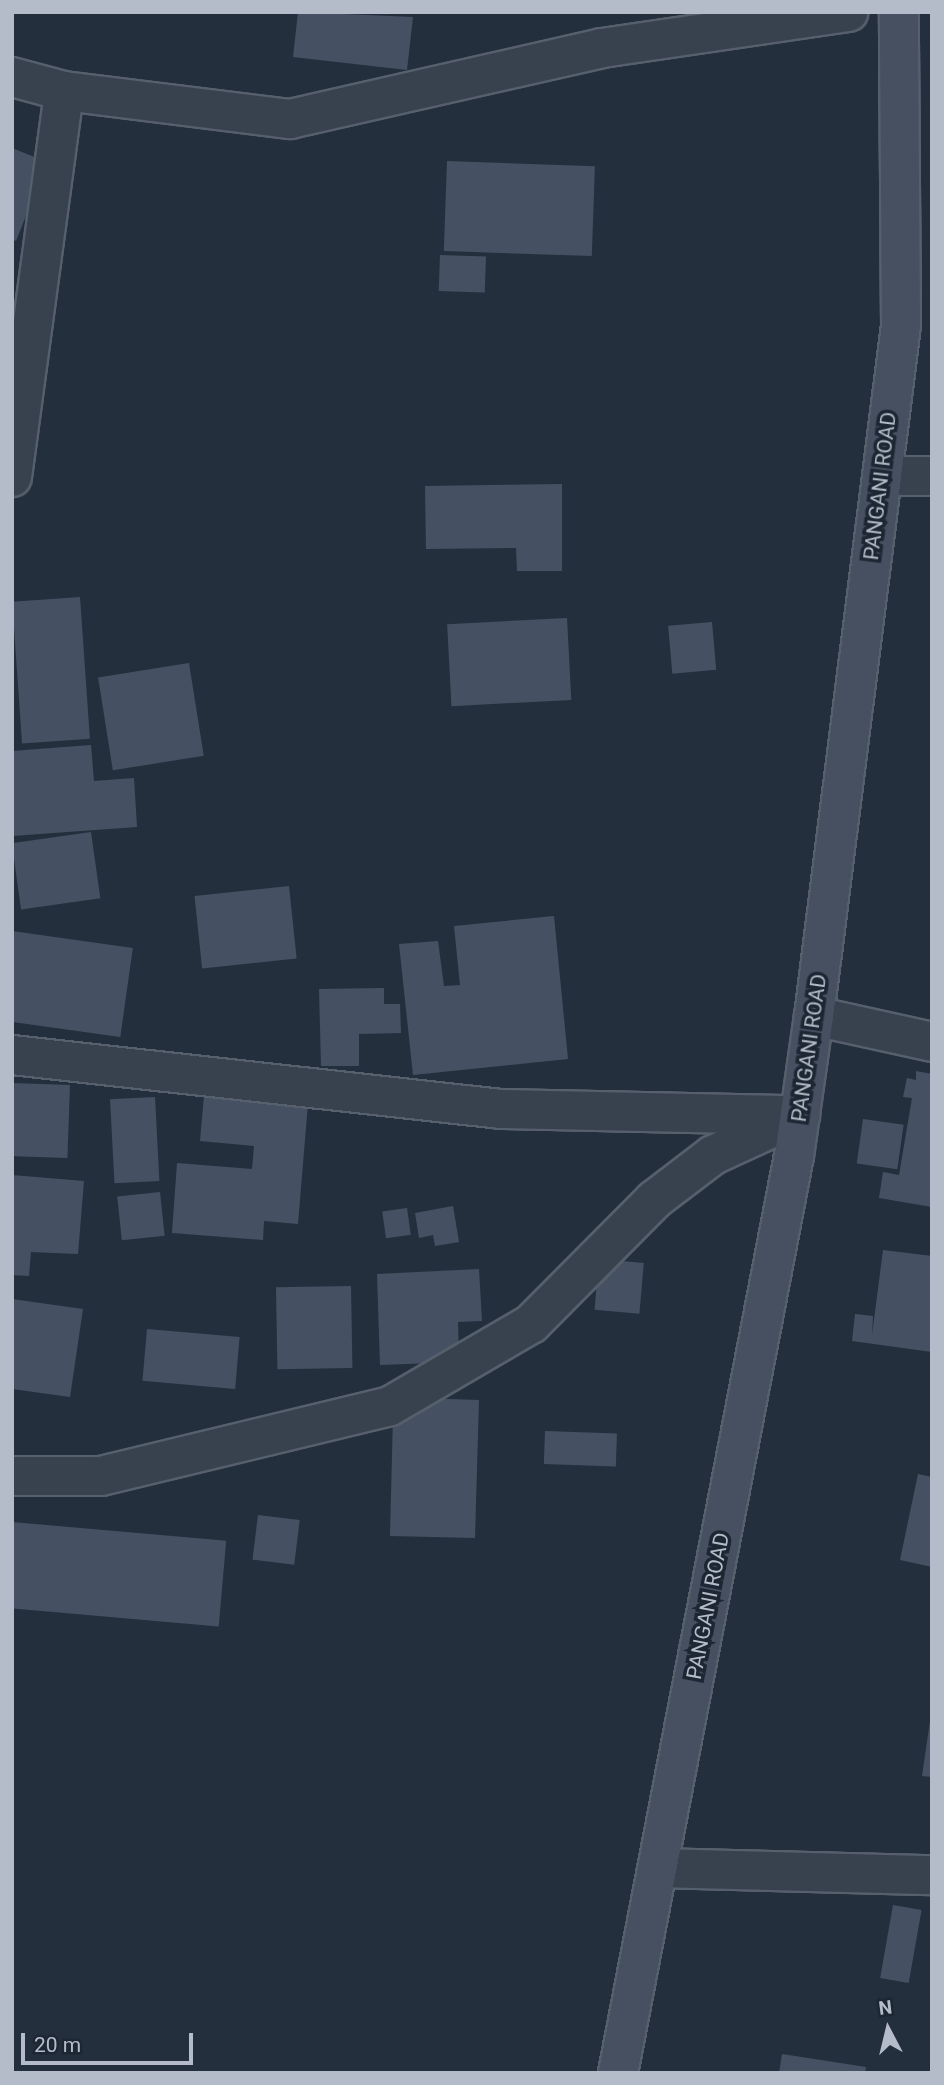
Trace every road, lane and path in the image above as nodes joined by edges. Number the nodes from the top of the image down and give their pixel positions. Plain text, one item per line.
1 (848, 12) edge
2 (899, 12) edge
3 (12, 77) edge
4 (64, 91) junction
5 (881, 476) junction
6 (932, 476) edge
7 (12, 477) edge
8 (814, 1016) junction
9 (932, 1042) edge
10 (12, 1055) edge
11 (800, 1115) junction
12 (12, 1476) edge
13 (658, 1868) junction
14 (932, 1875) edge
15 (618, 2073) edge

1 - 4 street
2 - 5 main road, PANGANI ROAD
3 - 4 street
4 - 7 street
5 - 6 street
5 - 8 main road, PANGANI ROAD
8 - 9 street
8 - 11 main road, PANGANI ROAD
10 - 11 street
11 - 12 street
11 - 13 main road, PANGANI ROAD
13 - 14 street
13 - 15 main road, PANGANI ROAD

